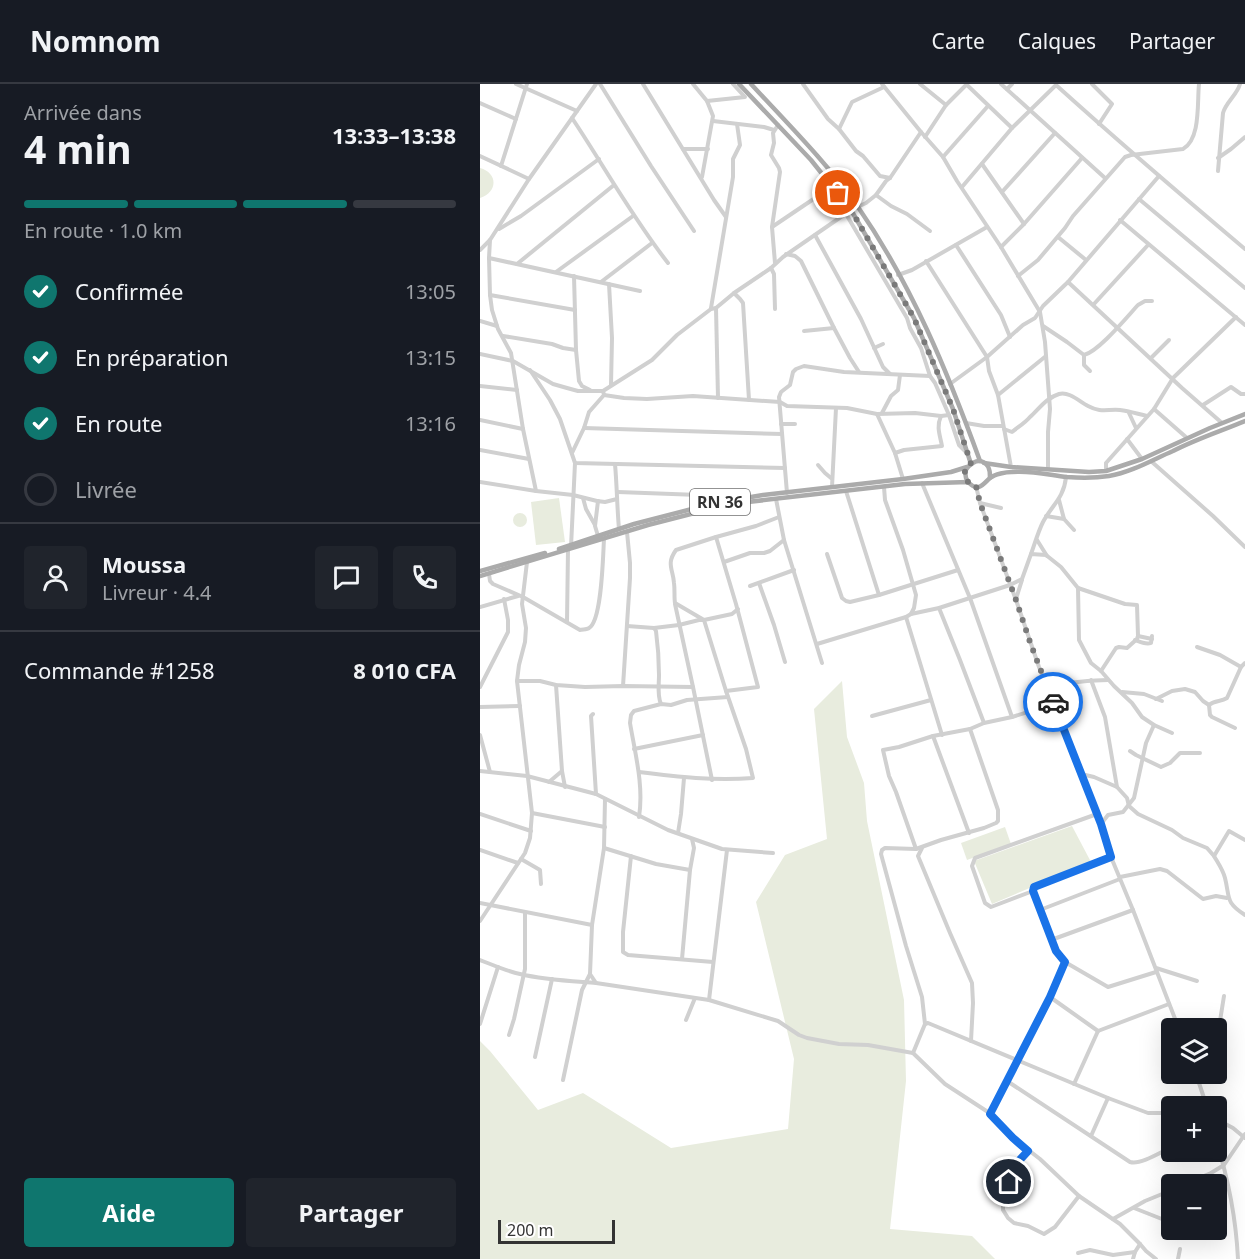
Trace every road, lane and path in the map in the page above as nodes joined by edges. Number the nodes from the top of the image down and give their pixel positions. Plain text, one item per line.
1 (516, 84) edge
2 (598, 84) edge
3 (643, 84) edge
4 (693, 84) edge
5 (733, 84) edge
6 (739, 84) edge
7 (751, 84) edge
8 (803, 84) edge
9 (920, 84) edge
10 (966, 84) edge
11 (1001, 84) edge
12 (1012, 84) edge
13 (1056, 84) edge
14 (1092, 84) edge
15 (1199, 84) edge
16 (1239, 84) edge
17 (526, 86) edge
18 (883, 86) edge
19 (1007, 89) junction
20 (707, 101) junction
21 (480, 103) edge
22 (946, 105) junction
23 (988, 106) junction
24 (1030, 109) junction
25 (577, 111) junction
26 (572, 118) junction
27 (516, 119) junction
28 (713, 121) junction
29 (736, 124) junction
30 (1099, 124) junction
31 (777, 128) junction
32 (1012, 128) junction
33 (839, 129) junction
34 (921, 132) junction
35 (1055, 133) junction
36 (925, 137) junction
37 (1245, 137) edge
38 (683, 149) junction
39 (708, 149) junction
40 (1134, 154) junction
41 (480, 156) edge
42 (943, 157) junction
43 (1082, 158) junction
44 (1218, 158) junction
45 (599, 159) junction
46 (982, 164) junction
47 (501, 166) junction
48 (1218, 171) dead end
49 (880, 176) junction
50 (1159, 176) junction
51 (701, 178) junction
52 (890, 178) junction
53 (1106, 178) junction
54 (529, 180) junction
55 (614, 185) junction
56 (961, 187) junction
57 (881, 188) junction
58 (1002, 192) junction
59 (876, 195) junction
60 (818, 196) dead end
61 (1139, 199) junction
62 (858, 207) junction
63 (851, 210) junction
64 (846, 214) junction
65 (633, 216) junction
66 (726, 217) junction
67 (1120, 220) junction
68 (1024, 224) junction
69 (772, 227) junction
70 (987, 227) junction
71 (496, 230) junction
72 (694, 231) dead end
73 (930, 231) dead end
74 (815, 236) junction
75 (1058, 237) junction
76 (490, 240) junction
77 (652, 243) junction
78 (956, 245) junction
79 (1148, 245) junction
80 (1001, 247) junction
81 (1245, 249) edge
82 (480, 250) edge
83 (786, 254) junction
84 (489, 258) junction
85 (1086, 260) junction
86 (926, 261) junction
87 (668, 263) dead end
88 (516, 264) junction
89 (775, 264) junction
90 (771, 268) junction
91 (555, 272) junction
92 (898, 275) junction
93 (574, 276) junction
94 (1018, 276) junction
95 (600, 282) junction
96 (1068, 282) junction
97 (609, 284) junction
98 (1245, 288) edge
99 (640, 291) dead end
100 (734, 293) junction
101 (490, 295) junction
102 (1152, 301) dead end
103 (1094, 304) junction
104 (713, 308) junction
105 (775, 309) dead end
106 (575, 310) junction
107 (1040, 312) junction
108 (1236, 317) junction
109 (480, 321) edge
110 (1043, 325) junction
111 (1245, 325) edge
112 (497, 326) junction
113 (1118, 327) junction
114 (834, 328) junction
115 (804, 332) dead end
116 (502, 336) junction
117 (1010, 337) junction
118 (1168, 340) dead end
119 (883, 344) dead end
120 (874, 348) junction
121 (576, 350) junction
122 (480, 354) edge
123 (1084, 355) junction
124 (1046, 356) junction
125 (987, 357) junction
126 (1151, 358) junction
127 (513, 361) junction
128 (530, 370) junction
129 (1090, 371) dead end
130 (860, 372) junction
131 (891, 374) junction
132 (900, 375) junction
133 (930, 376) junction
134 (1173, 378) junction
135 (950, 384) junction
136 (611, 385) junction
137 (480, 386) edge
138 (517, 390) junction
139 (590, 390) junction
140 (603, 393) junction
141 (1245, 394) edge
142 (998, 395) junction
143 (718, 398) junction
144 (749, 400) junction
145 (1048, 401) junction
146 (780, 402) junction
147 (1203, 405) junction
148 (836, 408) junction
149 (1154, 409) junction
150 (1128, 412) junction
151 (880, 413) junction
152 (1245, 414) edge
153 (949, 415) junction
154 (941, 416) junction
155 (1148, 416) junction
156 (480, 420) edge
157 (1245, 421) edge
158 (966, 423) junction
159 (1222, 423) junction
160 (781, 424) junction
161 (795, 424) dead end
162 (584, 428) junction
163 (1003, 428) junction
164 (1136, 428) junction
165 (523, 429) junction
166 (1012, 432) junction
167 (782, 434) junction
168 (1005, 438) junction
169 (1187, 438) junction
170 (1127, 439) junction
171 (480, 450) edge
172 (572, 453) junction
173 (895, 453) junction
174 (967, 453) junction
175 (529, 459) junction
176 (1142, 459) junction
177 (982, 462) junction
178 (1152, 462) junction
179 (575, 463) junction
180 (615, 464) junction
181 (818, 465) dead end
182 (969, 465) junction
183 (1011, 467) junction
184 (785, 468) junction
185 (1048, 468) junction
186 (1106, 471) junction
187 (1066, 477) junction
188 (831, 478) junction
189 (990, 478) junction
190 (903, 479) junction
191 (480, 482) edge
192 (968, 482) junction
193 (922, 483) junction
194 (976, 486) junction
195 (832, 487) junction
196 (884, 487) junction
197 (536, 491) junction
198 (846, 491) junction
199 (618, 492) junction
200 (787, 493) junction
201 (573, 495) junction
202 (583, 498) junction
203 (617, 499) junction
204 (735, 499) junction
205 (776, 499) junction
206 (598, 501) junction
207 (1059, 501) junction
208 (980, 503) junction
209 (1001, 508) dead end
210 (1046, 516) junction
211 (779, 517) junction
212 (1064, 519) junction
213 (596, 526) junction
214 (619, 529) junction
215 (1074, 530) dead end
216 (627, 532) junction
217 (598, 536) junction
218 (716, 537) junction
219 (604, 539) junction
220 (784, 540) junction
221 (1036, 540) junction
222 (570, 547) junction
223 (1245, 547) edge
224 (827, 554) dead end
225 (1031, 554) junction
226 (1047, 556) junction
227 (527, 562) junction
228 (724, 562) junction
229 (794, 570) junction
230 (958, 570) junction
231 (480, 571) edge
232 (489, 574) junction
233 (480, 576) edge
234 (1022, 579) junction
235 (759, 583) junction
236 (913, 585) junction
237 (1010, 585) junction
238 (750, 586) dead end
239 (1078, 588) junction
240 (879, 595) junction
241 (521, 597) junction
242 (970, 598) junction
243 (504, 599) junction
244 (1016, 600) junction
245 (675, 603) junction
246 (480, 607) edge
247 (939, 608) junction
248 (738, 609) junction
249 (916, 610) junction
250 (732, 614) junction
251 (908, 615) junction
252 (740, 616) junction
253 (704, 620) junction
254 (567, 622) junction
255 (679, 625) junction
256 (627, 626) junction
257 (654, 628) junction
258 (1152, 637) dead end
259 (1136, 638) junction
260 (817, 644) junction
261 (1197, 647) dead end
262 (785, 662) dead end
263 (822, 663) dead end
264 (1245, 663) edge
265 (1241, 667) junction
266 (1101, 671) junction
267 (481, 679) edge
268 (1091, 680) junction
269 (1109, 680) junction
270 (517, 681) junction
271 (1047, 684) junction
272 (1064, 684) junction
273 (556, 685) junction
274 (623, 686) junction
275 (659, 686) junction
276 (480, 687) edge
277 (693, 687) junction
278 (726, 691) junction
279 (1121, 692) junction
280 (728, 697) junction
281 (1156, 699) junction
282 (695, 700) junction
283 (931, 700) junction
284 (1053, 701) junction
285 (1162, 701) dead end
286 (661, 704) junction
287 (1209, 705) junction
288 (520, 706) junction
289 (480, 707) edge
290 (593, 714) dead end
291 (872, 716) dead end
292 (1012, 717) junction
293 (984, 723) junction
294 (1154, 725) junction
295 (1235, 728) dead end
296 (970, 729) junction
297 (1172, 732) dead end
298 (480, 735) edge
299 (703, 735) junction
300 (942, 735) junction
301 (933, 736) junction
302 (634, 749) junction
303 (1130, 751) dead end
304 (1200, 753) dead end
305 (1143, 759) junction
306 (480, 771) edge
307 (562, 771) junction
308 (491, 772) junction
309 (639, 772) junction
310 (1081, 774) junction
311 (527, 776) junction
312 (684, 778) junction
313 (712, 780) junction
314 (548, 782) junction
315 (565, 787) junction
316 (1117, 787) junction
317 (596, 794) junction
318 (605, 799) junction
319 (1129, 806) junction
320 (532, 813) junction
321 (480, 814) edge
322 (1097, 814) junction
323 (639, 817) junction
324 (1101, 824) junction
325 (605, 827) junction
326 (531, 831) junction
327 (678, 833) junction
328 (969, 833) junction
329 (692, 839) junction
330 (1245, 840) edge
331 (700, 842) junction
332 (604, 848) junction
333 (694, 848) junction
334 (922, 848) junction
335 (905, 849) junction
336 (916, 849) junction
337 (480, 850) edge
338 (727, 850) junction
339 (773, 853) dead end
340 (632, 856) junction
341 (918, 856) junction
342 (1214, 856) junction
343 (1111, 857) junction
344 (519, 861) junction
345 (690, 870) junction
346 (1120, 878) junction
347 (541, 884) dead end
348 (1033, 891) junction
349 (1227, 897) junction
350 (480, 903) edge
351 (492, 906) junction
352 (1040, 910) junction
353 (1133, 910) junction
354 (525, 913) junction
355 (1245, 915) edge
356 (480, 921) edge
357 (592, 925) junction
358 (1051, 940) junction
359 (682, 959) junction
360 (480, 960) edge
361 (713, 962) junction
362 (1065, 962) junction
363 (498, 968) junction
364 (1156, 970) junction
365 (590, 974) junction
366 (524, 975) junction
367 (552, 979) junction
368 (1197, 981) dead end
369 (577, 982) junction
370 (585, 982) junction
371 (596, 983) junction
372 (582, 990) junction
373 (1224, 996) dead end
374 (1050, 997) junction
375 (695, 998) junction
376 (709, 1000) junction
377 (1169, 1004) junction
378 (1174, 1018) edge
379 (1220, 1018) edge
380 (686, 1020) dead end
381 (480, 1024) edge
382 (925, 1024) junction
383 (1098, 1030) junction
384 (509, 1035) dead end
385 (970, 1041) junction
386 (913, 1053) junction
387 (535, 1057) dead end
388 (1018, 1061) junction
389 (563, 1080) dead end
390 (1007, 1081) junction
391 (1074, 1084) junction
392 (1108, 1098) junction
393 (1161, 1113) edge
394 (990, 1114) junction
395 (1227, 1126) edge
396 (1245, 1128) edge
397 (1237, 1132) junction
398 (1091, 1136) junction
399 (1245, 1137) edge
400 (1028, 1151) junction
401 (1161, 1152) edge
402 (1223, 1162) edge
403 (1224, 1165) junction
404 (1209, 1174) edge
405 (1161, 1195) edge
406 (1078, 1196) junction
407 (1134, 1208) junction
408 (1161, 1218) edge
409 (1113, 1220) junction
410 (1140, 1244) junction
411 (1180, 1249) dead end
412 (1146, 1251) junction
413 (1135, 1252) junction
414 (1078, 1253) dead end
415 (1133, 1259) edge
416 (1147, 1259) edge
417 (1156, 1259) edge
418 (1178, 1259) edge
419 (1238, 1259) edge

1 - 17 street
2 - 25 street
2 - 72 street
3 - 38 street
4 - 20 street
5 - 20 street
6 - 31 main road
7 - 62 main road
8 - 33 street
9 - 22 street
10 - 22 street
10 - 23 street
11 - 19 street
12 - 19 street
13 - 24 street
13 - 30 street
14 - 30 street
15 - 40 street
16 - 44 street
17 - 25 street
17 - 27 street
18 - 33 street
18 - 34 street
19 - 24 street
20 - 28 street
21 - 27 street
22 - 36 street
23 - 32 street
23 - 42 street
24 - 32 street
24 - 35 street
25 - 26 street
26 - 45 street
26 - 54 street
27 - 47 street
28 - 29 street
28 - 39 street
29 - 31 street
29 - 66 street
30 - 40 street
31 - 63 main road
31 - 69 street
32 - 46 street
33 - 49 street
34 - 36 street
34 - 52 street
35 - 43 street
35 - 58 street
36 - 42 street
37 - 44 street
38 - 39 street
38 - 51 street
39 - 51 street
40 - 50 street
40 - 53 street
41 - 47 street
42 - 56 street
43 - 53 street
43 - 68 street
44 - 48 street
45 - 55 street
45 - 71 street
46 - 56 street
46 - 58 street
47 - 54 street
49 - 52 street
49 - 57 street
50 - 61 street
50 - 81 street
51 - 66 street
52 - 57 street
53 - 75 street
54 - 71 street
55 - 65 street
55 - 88 street
56 - 70 street
57 - 59 street
58 - 68 street
59 - 62 street
59 - 73 street
60 - 69 street
61 - 67 street
61 - 98 street
62 - 63 street
62 - 92 main road
63 - 64 street
63 - 174 main road
64 - 74 street
64 - 133 street
65 - 77 street
65 - 91 street
66 - 104 street
67 - 79 street
67 - 85 street
68 - 80 street
69 - 89 street
70 - 78 street
70 - 80 street
71 - 76 street
74 - 83 street
74 - 120 street
75 - 85 street
75 - 94 street
76 - 82 street
76 - 84 street
77 - 87 street
77 - 95 street
78 - 86 street
78 - 117 street
79 - 103 street
79 - 108 street
80 - 94 street
83 - 89 street
83 - 114 street
84 - 88 street
84 - 101 street
85 - 96 street
86 - 92 street
86 - 125 street
88 - 91 street
89 - 90 street
90 - 100 street
90 - 105 street
91 - 93 street
92 - 135 main road
93 - 95 street
93 - 106 street
94 - 107 street
95 - 97 street
96 - 103 street
96 - 107 street
97 - 99 street
97 - 136 street
100 - 104 street
100 - 144 street
101 - 106 street
101 - 112 street
102 - 113 street
103 - 113 street
104 - 136 street
104 - 143 street
106 - 121 street
107 - 110 street
107 - 117 street
108 - 111 street
108 - 134 street
109 - 112 street
110 - 123 street
110 - 124 street
112 - 116 street
113 - 123 street
113 - 126 street
114 - 115 street
114 - 130 street
116 - 121 street
116 - 127 street
117 - 125 street
118 - 126 street
119 - 120 street
120 - 131 street
121 - 139 street
122 - 127 street
123 - 129 street
124 - 142 street
124 - 145 street
125 - 135 street
125 - 142 street
126 - 134 street
127 - 128 street
127 - 138 street
128 - 139 street
128 - 172 street
130 - 131 street
130 - 146 street
131 - 132 street
132 - 133 street
132 - 151 street
133 - 153 street
134 - 147 street
134 - 149 street
135 - 158 main road
136 - 140 street
137 - 138 street
138 - 165 street
139 - 140 street
140 - 143 street
140 - 162 street
141 - 147 street
142 - 163 street
143 - 144 street
144 - 146 street
145 - 150 street
145 - 166 street
145 - 185 street
146 - 148 street
146 - 160 street
147 - 159 street
148 - 151 street
148 - 188 street
149 - 155 street
149 - 169 street
150 - 155 street
150 - 164 street
151 - 154 street
151 - 173 street
152 - 159 main road, RN 36
153 - 154 street
153 - 174 street
154 - 173 street
155 - 164 street
156 - 165 street
157 - 178 main road
158 - 163 street
158 - 177 main road
159 - 169 main road, RN 36
160 - 161 street
160 - 167 street
162 - 167 street
162 - 172 street
163 - 166 street
163 - 168 street
164 - 170 street
165 - 175 street
166 - 168 street
167 - 184 street
168 - 183 street
169 - 176 main road, RN 36
170 - 176 street
170 - 186 street
171 - 175 street
172 - 179 street
173 - 190 street
174 - 182 main road
175 - 197 street
176 - 186 main road, RN 36
177 - 182 main road, RN 36
177 - 183 main road, RN 36
177 - 189 main road
178 - 187 main road
178 - 223 street
179 - 180 street
179 - 201 street
180 - 184 street
180 - 199 street
181 - 188 street
182 - 190 main road, RN 36
182 - 192 main road
183 - 185 main road, RN 36
184 - 200 street
185 - 186 main road, RN 36
187 - 189 main road
187 - 207 street
188 - 195 street
189 - 194 main road
190 - 195 main road, RN 36
191 - 197 street
192 - 193 main road, RN 36
192 - 194 main road, RN 36
193 - 196 main road, RN 36
193 - 230 street
194 - 208 street
195 - 200 main road, RN 36
196 - 198 main road, RN 36
196 - 236 street
197 - 201 street
198 - 205 main road, RN 36
198 - 240 street
199 - 203 street
199 - 204 street
200 - 204 main road, RN 36
201 - 202 street
201 - 222 street
202 - 206 street
202 - 213 street
203 - 206 street
203 - 214 street
204 - 214 main road, RN 36
205 - 211 street
205 - 216 main road, RN 36
206 - 213 street
207 - 210 street
207 - 212 street
208 - 209 street
208 - 237 street
210 - 212 street
210 - 221 street
211 - 218 street
211 - 220 street
212 - 215 street
213 - 217 street
214 - 217 main road, RN 36
216 - 219 main road, RN 36
216 - 256 street
217 - 222 main road, RN 36
218 - 228 street
218 - 245 street
219 - 222 main road, RN 36
219 - 254 street
220 - 228 street
220 - 229 street
221 - 225 street
221 - 226 street
222 - 227 main road, RN 36
222 - 231 main road, RN 36
222 - 254 street
224 - 240 street
225 - 226 street
225 - 234 street
226 - 239 street
227 - 232 main road, RN 36
227 - 241 street
228 - 248 street
229 - 235 street
229 - 260 street
230 - 236 street
230 - 242 street
232 - 233 main road, RN 36
232 - 241 street
234 - 237 street
234 - 244 street
235 - 238 street
235 - 262 street
236 - 240 street
236 - 249 street
237 - 242 street
237 - 244 street
239 - 259 street
239 - 266 street
241 - 243 street
241 - 254 street
241 - 270 street
242 - 247 street
242 - 292 street
243 - 246 street
243 - 267 street
244 - 271 street
245 - 253 street
245 - 255 street
247 - 249 street
247 - 293 street
248 - 250 street
248 - 252 street
249 - 251 street
250 - 252 street
250 - 253 street
251 - 260 street
251 - 283 street
252 - 278 street
253 - 255 street
253 - 278 street
255 - 257 street
255 - 277 street
256 - 257 street
256 - 274 street
257 - 275 street
258 - 259 street
259 - 266 street
260 - 263 street
261 - 265 street
264 - 265 street
265 - 287 street
266 - 269 street
267 - 276 street
268 - 269 street
268 - 272 street
268 - 316 street
269 - 279 street
270 - 273 street
270 - 288 street
271 - 272 street
271 - 284 street
272 - 284 street
273 - 274 street
273 - 307 street
274 - 275 street
275 - 277 street
275 - 286 street
277 - 282 street
278 - 280 street
279 - 281 street
279 - 294 street
280 - 282 street
280 - 313 street
281 - 285 street
281 - 287 street
282 - 286 street
282 - 299 street
283 - 291 street
283 - 300 street
284 - 292 street
284 - 310 street
286 - 302 street
287 - 295 street
288 - 289 street
288 - 311 street
290 - 317 street
292 - 293 street
293 - 296 street
294 - 297 street
294 - 305 street
296 - 300 street
296 - 328 street
298 - 308 street
299 - 302 street
299 - 313 street
300 - 301 street
301 - 328 street
301 - 336 street
302 - 309 street
303 - 305 street
304 - 305 street
305 - 319 street
306 - 308 street
307 - 314 street
307 - 315 street
308 - 311 street
309 - 312 street
309 - 323 street
310 - 316 street
310 - 322 street
311 - 314 street
311 - 320 street
312 - 313 street
312 - 327 street
314 - 315 street
315 - 317 street
316 - 319 street
317 - 318 street
318 - 323 street
318 - 325 street
319 - 324 street
319 - 342 street
320 - 325 street
320 - 326 street
321 - 326 street
322 - 324 street
322 - 348 street
323 - 327 street
324 - 343 street
325 - 332 street
326 - 344 street
327 - 329 street
328 - 334 street
329 - 331 street
329 - 333 street
330 - 342 street
331 - 333 street
331 - 338 street
332 - 340 street
332 - 357 street
333 - 345 street
334 - 336 street
334 - 341 street
335 - 336 street
335 - 341 street
335 - 382 street
337 - 344 street
338 - 339 street
338 - 361 street
340 - 345 street
340 - 359 street
341 - 385 street
342 - 349 street
343 - 346 street
343 - 348 street
344 - 347 street
344 - 351 street
345 - 359 street
346 - 349 street
346 - 352 street
346 - 353 street
348 - 352 street
349 - 355 street
350 - 351 street
351 - 354 street
351 - 356 street
352 - 358 street
353 - 358 street
353 - 364 street
354 - 357 street
354 - 366 street
357 - 365 street
358 - 362 street
359 - 361 street
360 - 363 street
361 - 376 street
362 - 364 street
362 - 374 street
363 - 366 street
363 - 381 street
364 - 368 street
364 - 377 street
365 - 370 street
365 - 371 street
366 - 367 street
366 - 384 street
367 - 369 street
367 - 387 street
369 - 370 street
369 - 372 street
370 - 371 street
370 - 372 street
371 - 375 street
372 - 389 street
373 - 379 street
374 - 383 street
374 - 388 street
375 - 376 street
375 - 380 street
376 - 386 street
377 - 378 street
377 - 383 street
382 - 385 street
382 - 386 street
383 - 391 street
385 - 388 street
386 - 394 street
388 - 390 street
388 - 391 street
390 - 394 street
390 - 398 street
391 - 392 street
392 - 393 street
392 - 398 street
394 - 400 street
395 - 397 street
396 - 397 street
397 - 399 street
398 - 401 street
399 - 403 street
400 - 406 street
400 - 406 street
402 - 403 street
403 - 404 street
403 - 419 street
405 - 407 street
406 - 409 street
407 - 408 street
407 - 409 street
409 - 410 street
410 - 412 street
410 - 413 street
411 - 418 street
412 - 416 street
412 - 417 street
413 - 414 street
413 - 415 street

